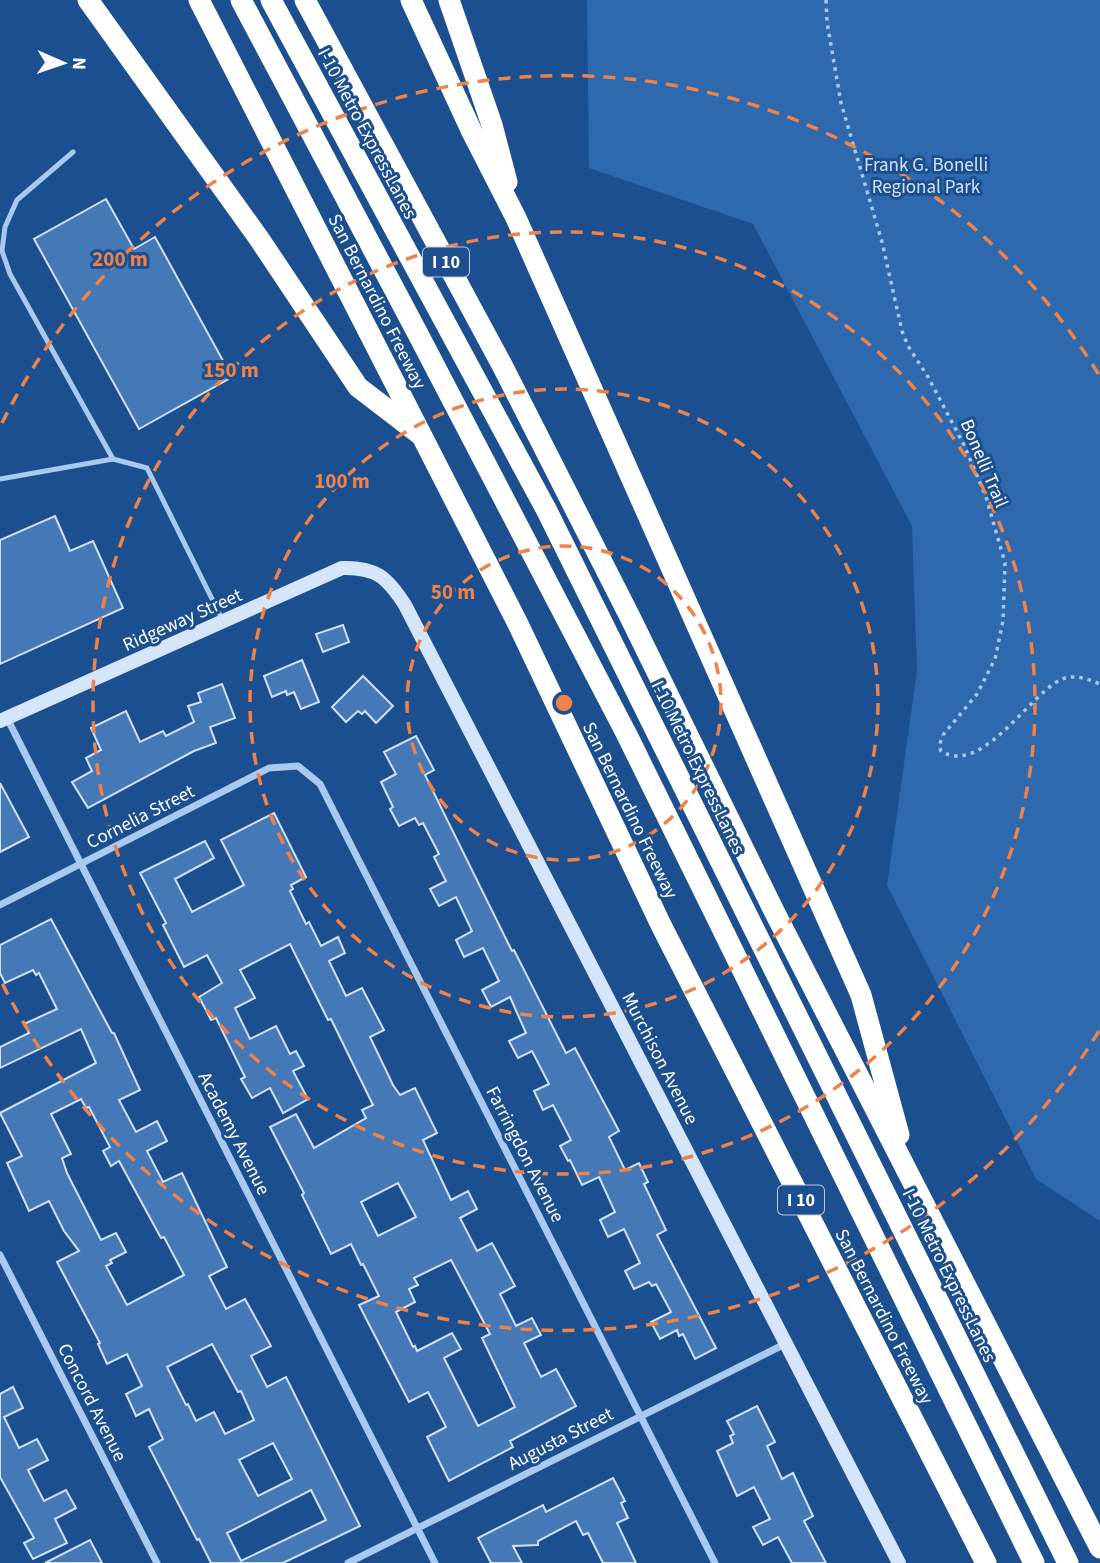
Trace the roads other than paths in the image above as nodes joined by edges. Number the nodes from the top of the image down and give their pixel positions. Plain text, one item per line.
1 (88, 0) edge
2 (199, 0) edge
3 (241, 0) edge
4 (271, 0) edge
5 (305, 0) edge
6 (411, 0) edge
7 (449, 0) edge
8 (73, 152) dead end
9 (516, 218) junction
10 (422, 437) junction
11 (113, 459) junction
12 (0, 479) edge
13 (381, 575) joint
14 (223, 621) junction
15 (3, 720) edge
16 (298, 766) joint
17 (82, 864) junction
18 (0, 905) edge
19 (911, 1177) junction
20 (0, 1255) edge
21 (787, 1343) junction
22 (641, 1415) junction
23 (417, 1528) junction
24 (1100, 1548) edge
25 (157, 1563) edge
26 (348, 1563) edge
27 (435, 1563) edge
28 (715, 1563) edge
29 (898, 1563) edge
30 (986, 1563) edge
31 (1034, 1563) edge
32 (1068, 1563) edge

1 - 10 highway
2 - 10 highway, San Bernardino Freeway / I 10
3 - 31 highway
4 - 32 highway, I-10 Metro ExpressLanes
5 - 19 highway, I 10
6 - 9 highway
7 - 9 highway
8 - 11 lane
9 - 19 highway
10 - 30 highway, San Bernardino Freeway / I 10
11 - 12 lane
11 - 14 lane
13 - 14 street, Ridgeway Street
13 - 21 street, Murchison Avenue
14 - 15 street, Ridgeway Street
15 - 17 street, Academy Avenue
16 - 17 street, Cornelia Street
16 - 22 street, Farringdon Avenue
17 - 18 street, Cornelia Street
17 - 23 street, Academy Avenue
19 - 24 highway, I 10
20 - 25 street, Concord Avenue
21 - 22 street, Augusta Street
21 - 29 street, Murchison Avenue
22 - 23 street, Augusta Street
22 - 28 street, Farringdon Avenue
23 - 26 street, Augusta Street
23 - 27 street, Academy Avenue

